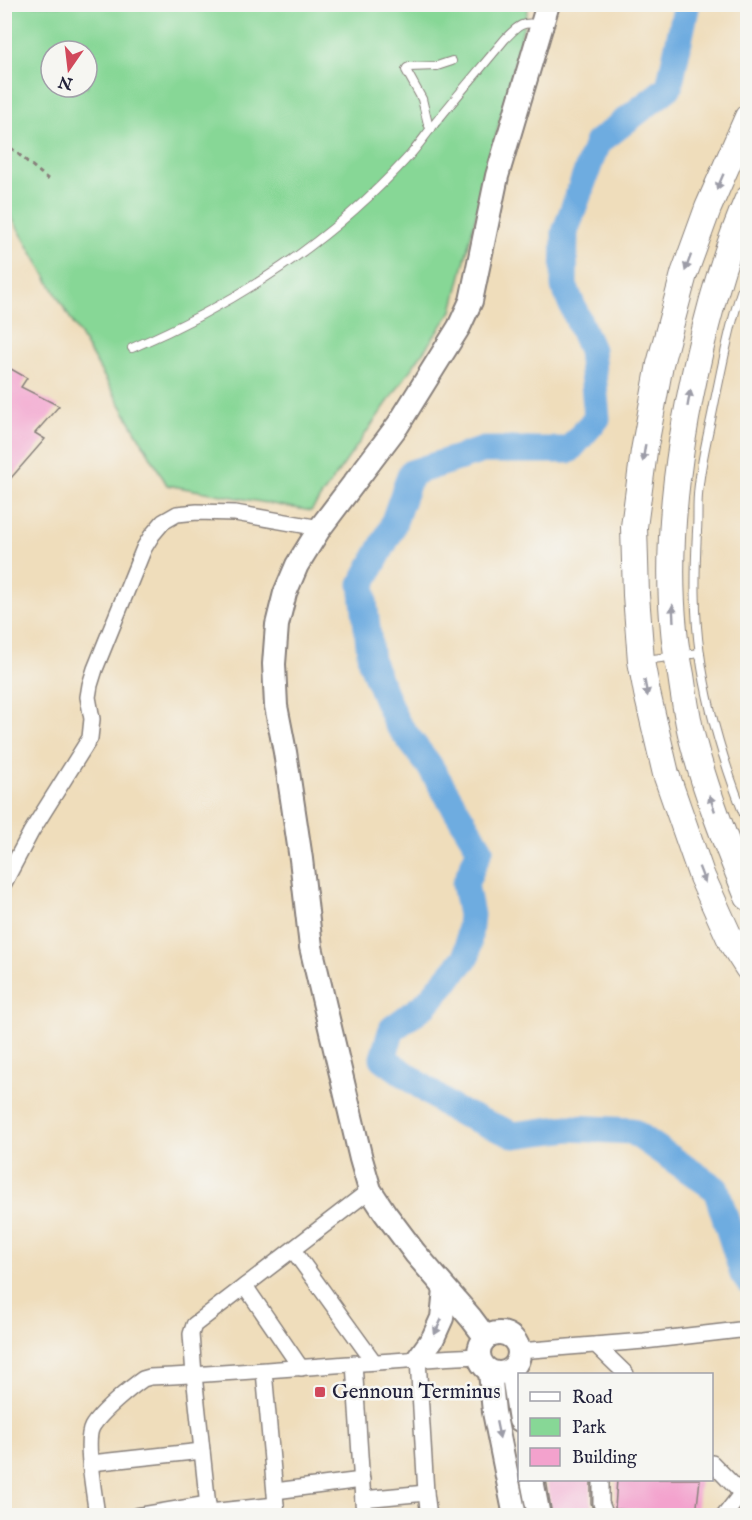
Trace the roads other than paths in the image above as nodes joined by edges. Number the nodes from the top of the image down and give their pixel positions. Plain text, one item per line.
1 (545, 15) edge
2 (452, 61) dead end
3 (747, 117) edge
4 (431, 129) junction
5 (731, 213) edge
6 (747, 272) edge
7 (132, 348) dead end
8 (320, 528) junction
9 (689, 655) junction
10 (641, 661) junction
11 (747, 825) edge
12 (4, 883) edge
13 (747, 897) edge
14 (747, 968) edge
15 (370, 1190) junction
16 (293, 1250) junction
17 (245, 1286) junction
18 (445, 1290) junction
19 (747, 1329) edge
20 (596, 1345) junction
21 (497, 1357) junction
22 (418, 1359) junction
23 (374, 1362) junction
24 (354, 1363) junction
25 (301, 1368) junction
26 (264, 1371) junction
27 (621, 1373) edge
28 (194, 1375) junction
29 (518, 1417) edge
30 (202, 1451) junction
31 (91, 1463) junction
32 (713, 1465) edge
33 (362, 1480) junction
34 (532, 1481) edge
35 (601, 1481) edge
36 (426, 1493) junction
37 (744, 1497) edge
38 (363, 1499) junction
39 (276, 1504) edge
40 (209, 1510) edge
41 (97, 1515) edge
42 (136, 1515) edge
43 (364, 1515) edge
44 (429, 1515) edge
45 (515, 1515) edge
46 (538, 1515) edge
47 (606, 1515) edge
48 (724, 1515) edge

1 - 4 lane
1 - 8 street
2 - 4 lane
3 -> 5 main road
4 - 7 lane
9 -> 5 main road
5 -> 10 main road
6 - 9 lane
8 - 12 street
8 - 15 street
9 - 10 lane
9 - 11 lane
13 -> 9 main road
10 -> 14 main road
15 - 16 street
15 - 18 street
16 - 17 street
16 - 23 street
17 - 25 street
17 - 28 street
18 - 21 street
18 -> 22 street
19 - 20 street
20 - 21 street
20 - 27 street
21 - 22 street
21 - 29 street
21 -> 45 street
22 - 23 street
22 - 36 street
23 - 24 street
24 - 25 street
24 - 33 street
25 - 26 street
26 - 28 street
26 - 39 street
28 - 30 street
28 - 31 street
30 - 31 street
30 - 40 street
31 - 41 street
32 - 37 street
33 - 38 street
33 - 39 street
34 - 46 street
35 - 47 street
36 - 38 street
36 - 44 street
37 - 48 street
38 - 43 street
39 - 40 street
40 - 42 street

